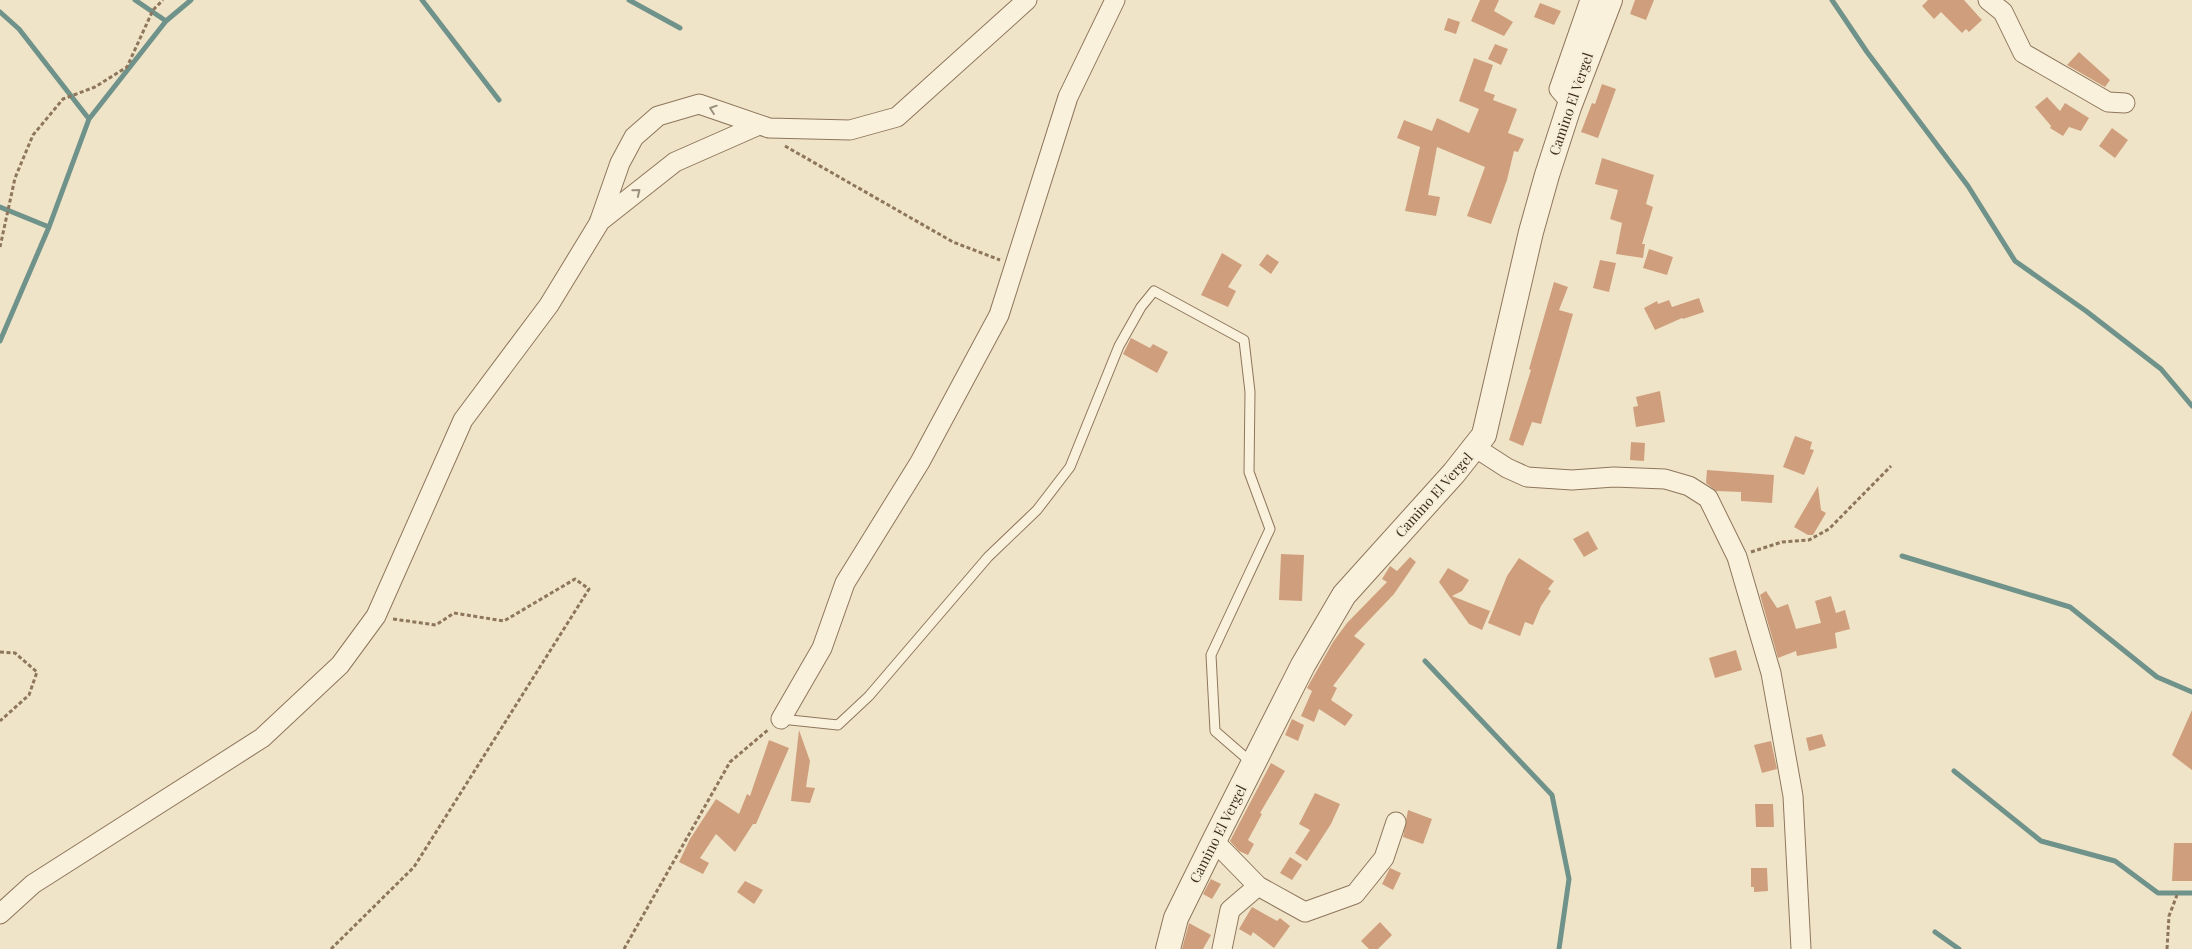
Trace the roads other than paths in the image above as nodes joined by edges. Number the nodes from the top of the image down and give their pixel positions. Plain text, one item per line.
1 (1027, 0) edge
2 (1115, 0) edge
3 (1590, 0) edge
4 (1610, 0) edge
5 (1988, 0) edge
6 (2125, 103) dead end
7 (1570, 104) junction
8 (764, 127) junction
9 (599, 223) junction
10 (1476, 448) junction
11 (781, 719) joint
12 (1253, 764) junction
13 (1396, 822) dead end
14 (1214, 841) junction
15 (1258, 886) junction
16 (0, 914) edge
17 (1168, 949) edge
18 (1222, 949) edge
19 (1801, 949) edge

1 - 8 street
2 - 11 street
3 - 7 street
4 - 7 street, Camino El Vergel
5 - 6 street
7 - 10 street, Camino El Vergel
9 -> 8 street
8 -> 9 street
9 - 16 street
10 - 12 street, Camino El Vergel
10 - 19 street
11 - 12 lane
12 - 14 street, Camino El Vergel
13 - 15 street
14 - 15 street
14 - 17 street, Camino El Vergel
15 - 18 street

